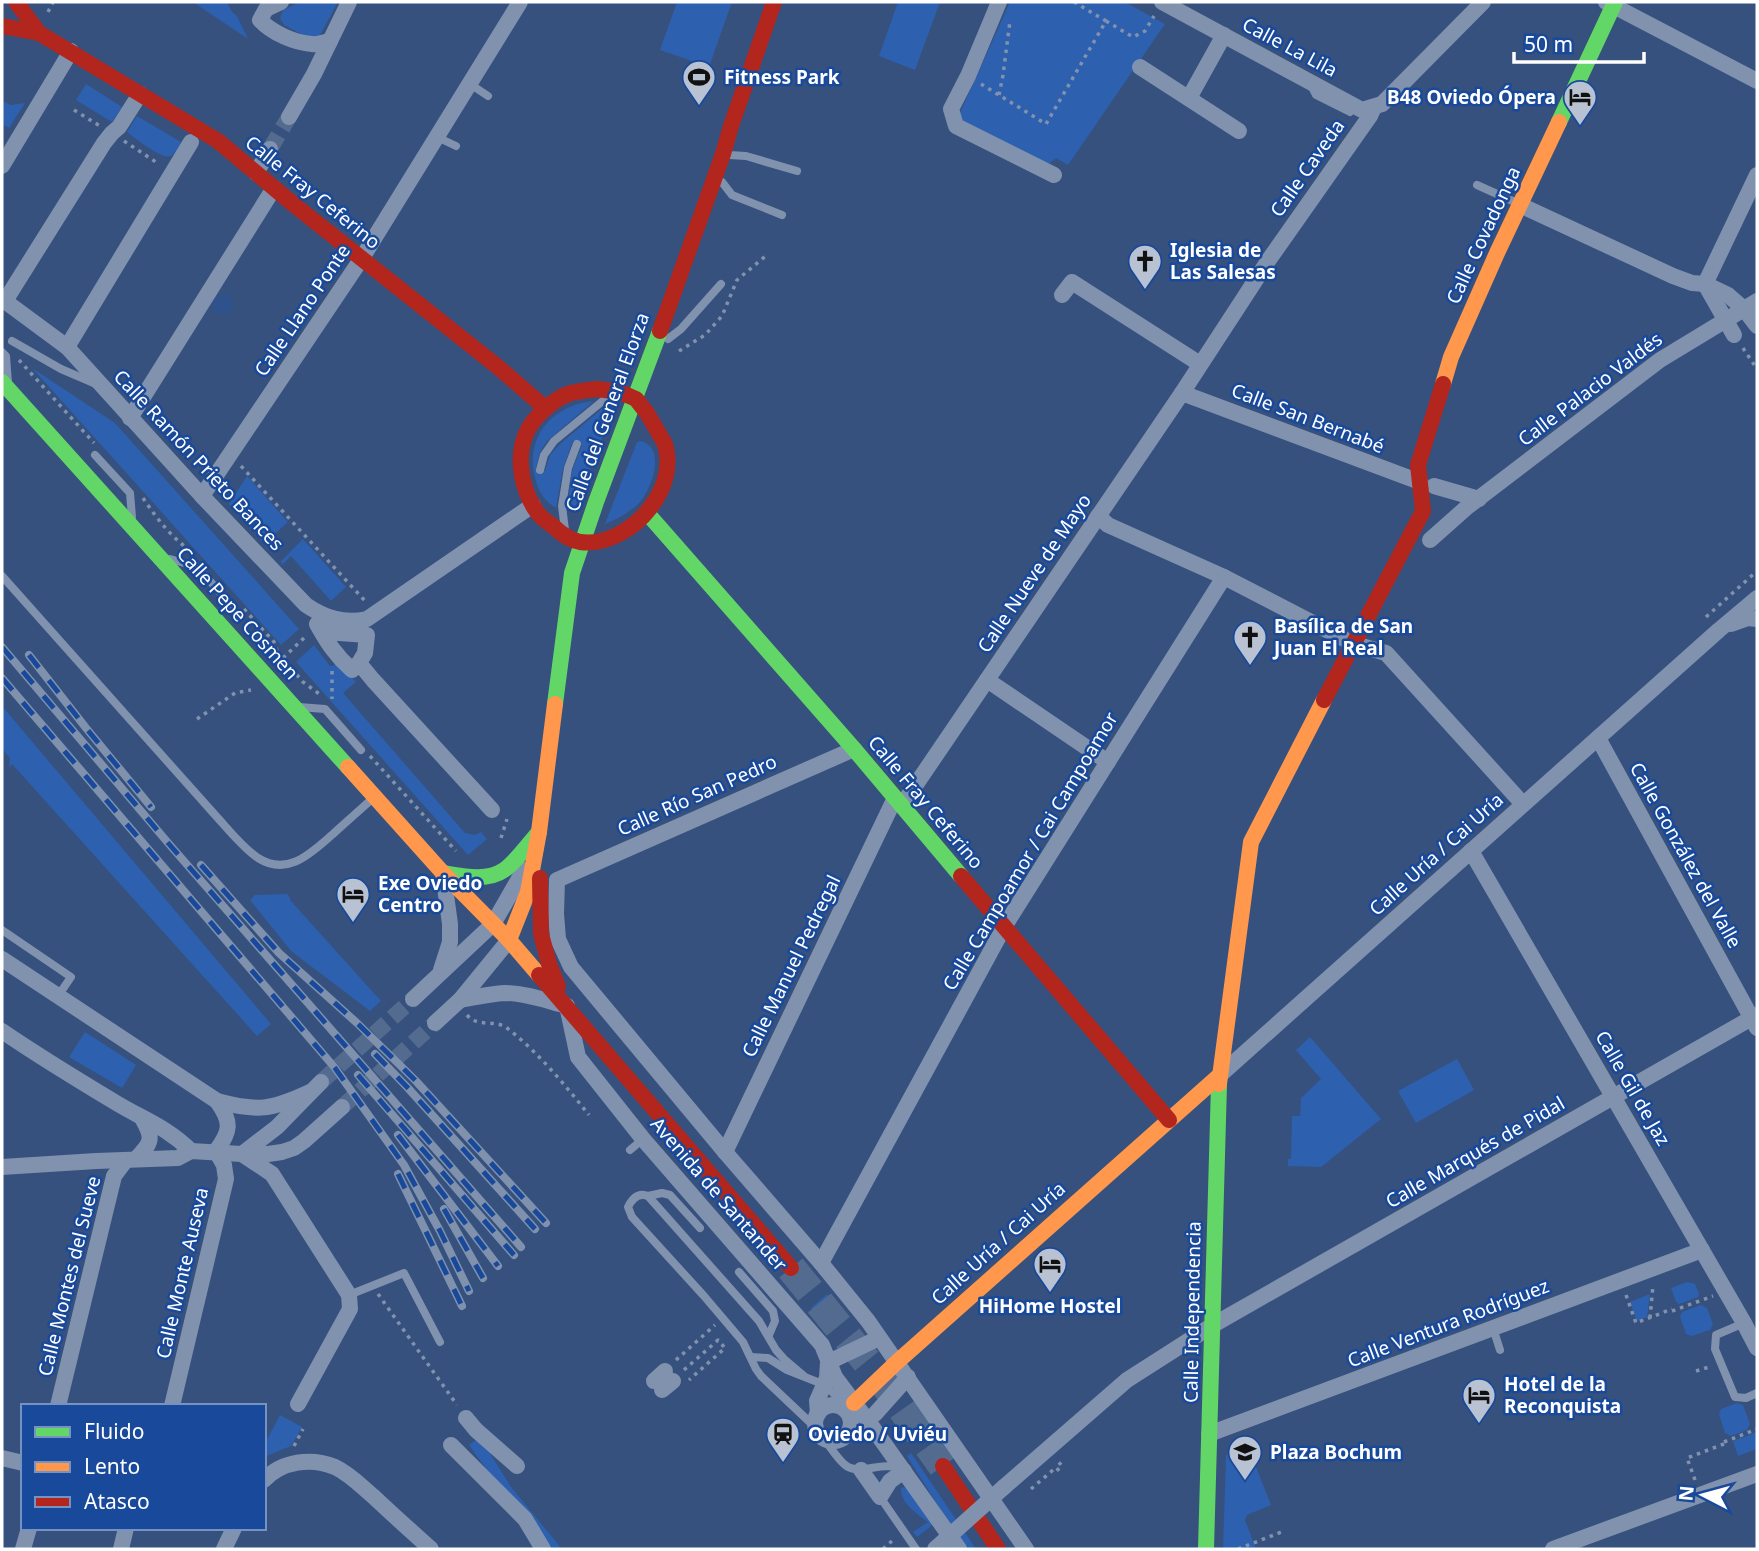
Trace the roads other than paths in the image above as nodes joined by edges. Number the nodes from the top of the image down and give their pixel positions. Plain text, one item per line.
1 (16, 2) edge
2 (281, 2) edge
3 (349, 2) edge
4 (520, 2) edge
5 (774, 2) edge
6 (999, 2) edge
7 (1162, 2) edge
8 (1483, 2) edge
9 (1611, 3) edge
10 (2, 26) edge
11 (39, 33) junction
12 (1224, 36) junction
13 (295, 40) junction
14 (330, 41) junction
15 (71, 51) junction
16 (1140, 67) dead end
17 (314, 74) junction
18 (1757, 80) edge
19 (470, 84) junction
20 (140, 94) junction
21 (488, 96) dead end
22 (1189, 98) junction
23 (1362, 110) junction
24 (289, 117) tunnel mouth
25 (1239, 131) dead end
26 (437, 137) junction
27 (191, 142) dead end
28 (456, 146) dead end
29 (270, 149) tunnel mouth
30 (723, 154) junction
31 (2, 166) edge
32 (797, 171) dead end
33 (256, 173) junction
34 (716, 174) junction
35 (1054, 175) dead end
36 (1757, 175) edge
37 (1477, 185) dead end
38 (274, 188) junction
39 (1524, 207) junction
40 (782, 215) dead end
41 (362, 258) junction
42 (721, 284) dead end
43 (1705, 284) junction
44 (1067, 288) dead end
45 (3, 300) edge
46 (1751, 305) edge
47 (1726, 320) junction
48 (1757, 326) edge
49 (1734, 335) road end
50 (12, 341) dead end
51 (67, 346) junction
52 (654, 349) junction
53 (2, 352) edge
54 (1202, 361) junction
55 (5, 385) edge
56 (102, 387) junction
57 (615, 391) junction
58 (1182, 393) junction
59 (635, 398) junction
60 (544, 407) junction
61 (130, 418) junction
62 (577, 444) dead end
63 (95, 455) dead end
64 (540, 470) dead end
65 (1425, 487) junction
66 (202, 496) junction
67 (1473, 503) junction
68 (533, 505) junction
69 (647, 513) junction
70 (1098, 516) junction
71 (132, 526) junction
72 (1414, 529) joint
73 (574, 539) junction
74 (1430, 540) dead end
75 (159, 556) junction
76 (2, 576) edge
77 (1224, 577) junction
78 (1757, 598) edge
79 (234, 609) dead end
80 (1757, 619) edge
81 (1719, 629) junction
82 (363, 668) junction
83 (987, 680) junction
84 (294, 706) junction
85 (1598, 738) junction
86 (854, 749) junction
87 (361, 750) dead end
88 (1108, 762) junction
89 (375, 796) junction
90 (898, 802) junction
91 (1523, 804) junction
92 (492, 810) dead end
93 (540, 826) junction
94 (536, 850) junction
95 (1471, 851) junction
96 (443, 873) junction
97 (557, 880) junction
98 (540, 887) junction
99 (493, 924) junction
100 (1004, 928) junction
101 (2, 930) edge
102 (509, 940) junction
103 (2, 959) edge
104 (439, 975) junction
105 (58, 996) junction
106 (413, 999) tunnel mouth
107 (567, 1006) junction
108 (463, 1008) junction
109 (1755, 1021) edge
110 (435, 1023) tunnel mouth
111 (2, 1031) edge
112 (1220, 1075) junction
113 (1614, 1097) junction
114 (217, 1101) junction
115 (342, 1107) tunnel mouth
116 (1218, 1111) junction
117 (1175, 1115) junction
118 (142, 1118) junction
119 (643, 1139) junction
120 (630, 1150) dead end
121 (191, 1151) junction
122 (216, 1152) junction
123 (725, 1152) junction
124 (242, 1154) junction
125 (131, 1159) junction
126 (2, 1167) edge
127 (648, 1196) junction
128 (700, 1228) dead end
129 (1702, 1250) junction
130 (821, 1263) junction
131 (791, 1268) tunnel mouth
132 (739, 1272) dead end
133 (349, 1295) junction
134 (1751, 1319) edge
135 (1213, 1325) junction
136 (1493, 1328) junction
137 (768, 1335) junction
138 (880, 1338) junction
139 (440, 1342) dead end
140 (1757, 1348) edge
141 (1500, 1350) dead end
142 (751, 1357) junction
143 (832, 1361) junction
144 (897, 1362) junction
145 (804, 1376) junction
146 (908, 1377) junction
147 (825, 1385) junction
148 (1757, 1393) edge
149 (58, 1404) edge
150 (173, 1404) edge
151 (298, 1404) dead end
152 (848, 1407) junction
153 (875, 1414) dead end
154 (467, 1418) road end
155 (819, 1427) junction
156 (1209, 1434) junction
157 (452, 1445) dead end
158 (2, 1458) edge
159 (21, 1463) edge
160 (517, 1466) dead end
161 (943, 1466) tunnel mouth
162 (861, 1470) junction
163 (904, 1471) junction
164 (1757, 1474) edge
165 (266, 1478) edge
166 (880, 1497) junction
167 (28, 1530) edge
168 (126, 1530) edge
169 (233, 1530) edge
170 (1562, 1548) edge
171 (23, 1549) edge
172 (121, 1549) edge
173 (224, 1549) edge
174 (431, 1549) edge
175 (543, 1549) edge
176 (916, 1549) edge
177 (935, 1549) edge
178 (959, 1549) edge
179 (998, 1549) edge
180 (1026, 1549) edge
181 (1206, 1549) edge

1 - 11 main road
2 - 13 street
3 - 14 street
4 - 19 street, Calle Llano Ponte
5 - 30 main road, Calle del General Elorza
6 - 35 street
7 - 12 street, Calle La Lila
8 - 23 street, Calle Caveda
9 - 18 street
9 - 39 main road, Calle Covadonga
10 - 11 main road
11 - 15 main road, Calle Fray Ceferino
12 - 22 street
12 - 23 street, Calle La Lila
13 - 14 street
13 - 17 street
14 - 17 street
15 - 20 main road, Calle Fray Ceferino
15 - 31 street
16 - 22 street
17 - 24 street
19 - 21 lane
19 - 26 street, Calle Llano Ponte
20 - 33 main road, Calle Fray Ceferino
20 - 45 street
22 - 25 street
23 - 54 street, Calle Caveda
26 - 28 lane
26 - 41 street, Calle Llano Ponte
27 - 51 street
29 - 33 street
30 - 32 lane
30 - 34 main road, Calle del General Elorza
33 - 38 main road, Calle Fray Ceferino
34 - 40 lane
34 - 52 main road, Calle del General Elorza
36 - 43 street
37 - 39 lane
38 - 41 main road, Calle Fray Ceferino
38 - 61 street
39 - 43 street
39 - 65 main road, Calle Covadonga
41 - 60 main road, Calle Fray Ceferino
41 - 66 street, Calle Llano Ponte
42 - 52 lane
43 - 46 street
43 - 47 street
44 - 54 street
45 - 51 street, Calle Ramón Prieto Bances
46 - 47 street, Calle Palacio Valdés
46 - 48 street
47 - 49 street
47 - 67 street, Calle Palacio Valdés
50 - 56 lane
51 - 56 street, Calle Ramón Prieto Bances
52 - 59 main road, Calle del General Elorza
53 - 55 lane
54 - 58 street, Calle Nueve de Mayo
55 - 71 main road, Calle Pepe Cosmen
56 - 61 street, Calle Ramón Prieto Bances
57 - 59 main road
57 - 60 main road
57 - 64 lane
58 - 65 street, Calle San Bernabé
58 - 70 street, Calle Nueve de Mayo
59 - 69 main road
59 - 73 main road, Calle del General Elorza
60 - 68 main road
61 - 66 street, Calle Ramón Prieto Bances
62 - 73 lane
63 - 71 lane
65 - 67 street, Calle San Bernabé
65 - 72 main road, Calle Covadonga
66 - 68 street, Calle Ramón Prieto Bances
67 - 74 street, Calle Palacio Valdés
68 - 73 main road
69 - 73 main road
69 - 86 main road, Calle Fray Ceferino
70 - 77 street
70 - 83 street, Calle Nueve de Mayo
71 - 75 main road, Calle Pepe Cosmen
72 - 112 main road, Calle Independencia
73 - 93 main road, Calle del General Elorza
75 - 79 lane
75 - 84 main road, Calle Pepe Cosmen
76 - 89 lane
77 - 88 street, Calle Campoamor / Cai Campoamor
77 - 91 street
78 - 81 street, Calle Uría / Cai Uría
80 - 81 street, Calle Uría / Cai Uría
81 - 85 street, Calle Uría / Cai Uría
82 - 82 street
82 - 92 street
83 - 88 street
83 - 90 street, Calle Nueve de Mayo
84 - 87 lane
84 - 89 main road, Calle Pepe Cosmen
85 - 91 street, Calle Uría / Cai Uría
85 - 109 street, Calle González del Valle
86 - 90 main road, Calle Fray Ceferino
86 - 97 street, Calle Río San Pedro
88 - 100 street, Calle Campoamor / Cai Campoamor
89 - 96 main road, Calle Pepe Cosmen
90 - 100 main road, Calle Fray Ceferino
90 - 123 street, Calle Manuel Pedregal
91 - 95 street, Calle Uría / Cai Uría
93 - 94 main road, Calle del General Elorza
93 - 96 main road
93 - 98 main road
94 - 99 street, Calle del General Elorza
94 - 102 main road, Calle del General Elorza
95 - 112 street, Calle Uría / Cai Uría
95 - 113 street, Calle Gil de Jaz
96 - 99 main road, Calle Pepe Cosmen
96 - 104 street
97 - 98 lane
97 - 123 street, Avenida de Santander
98 - 107 main road
99 - 102 main road, Calle Pepe Cosmen
99 - 104 street, Calle del General Elorza
100 - 117 main road, Calle Fray Ceferino
100 - 130 street, Calle Campoamor / Cai Campoamor
101 - 105 lane
102 - 107 main road, Avenida de Santander
102 - 108 street
103 - 105 street
104 - 106 street, Calle del General Elorza
105 - 114 street
107 - 108 street
107 - 119 street, Avenida de Santander
107 - 131 main road, Avenida de Santander
108 - 110 street
109 - 113 street, Calle Marqués de Pidal
111 - 118 street
112 - 116 main road, Calle Independencia
112 - 117 main road, Calle Uría / Cai Uría
113 - 129 street, Calle Gil de Jaz
113 - 135 street, Calle Marqués de Pidal
114 - 122 street
114 - 124 street
115 - 124 street
116 - 117 main road
116 - 135 main road, Calle Independencia
117 - 144 main road, Calle Uría / Cai Uría
118 - 121 street
118 - 125 street, Calle Montes del Sueve
119 - 120 lane
119 - 143 street, Avenida de Santander
121 - 122 street
121 - 125 street
122 - 124 street
122 - 150 street, Calle Monte Auseva
123 - 130 street, Avenida de Santander
124 - 133 street
125 - 126 street
125 - 149 street, Calle Montes del Sueve
127 - 128 lane
127 - 137 lane
127 - 142 lane
129 - 134 street, Calle Gil de Jaz
129 - 136 street, Calle Ventura Rodríguez
130 - 138 street, Avenida de Santander
132 - 137 lane
133 - 139 lane
133 - 151 street
134 - 140 street, Calle Gil de Jaz
134 - 148 lane
135 - 156 main road, Calle Independencia
135 - 177 street, Calle Marqués de Pidal, bridge
136 - 141 lane
136 - 156 street, Calle Ventura Rodríguez
137 - 145 lane
138 - 143 street
138 - 144 street, Avenida de Santander
142 - 145 lane
142 - 155 lane
143 - 147 street
143 - 152 street, Avenida de Santander
144 - 146 street, Avenida de Santander
144 - 152 main road, Calle Uría / Cai Uría
145 - 147 lane
146 - 153 street
146 - 180 street, Avenida de Santander
147 - 152 lane
147 - 155 street
152 - 155 street
152 - 155 street
152 - 163 street, Avenida de Santander
154 - 160 street
155 - 162 lane
156 - 181 main road, Calle Independencia
157 - 175 street
158 - 159 street
161 - 179 main road
162 - 163 lane
162 - 166 street
163 - 166 street
163 - 178 street, Avenida de Santander
164 - 170 street
165 - 174 street
166 - 176 lane
167 - 171 street
168 - 172 street
169 - 173 street

